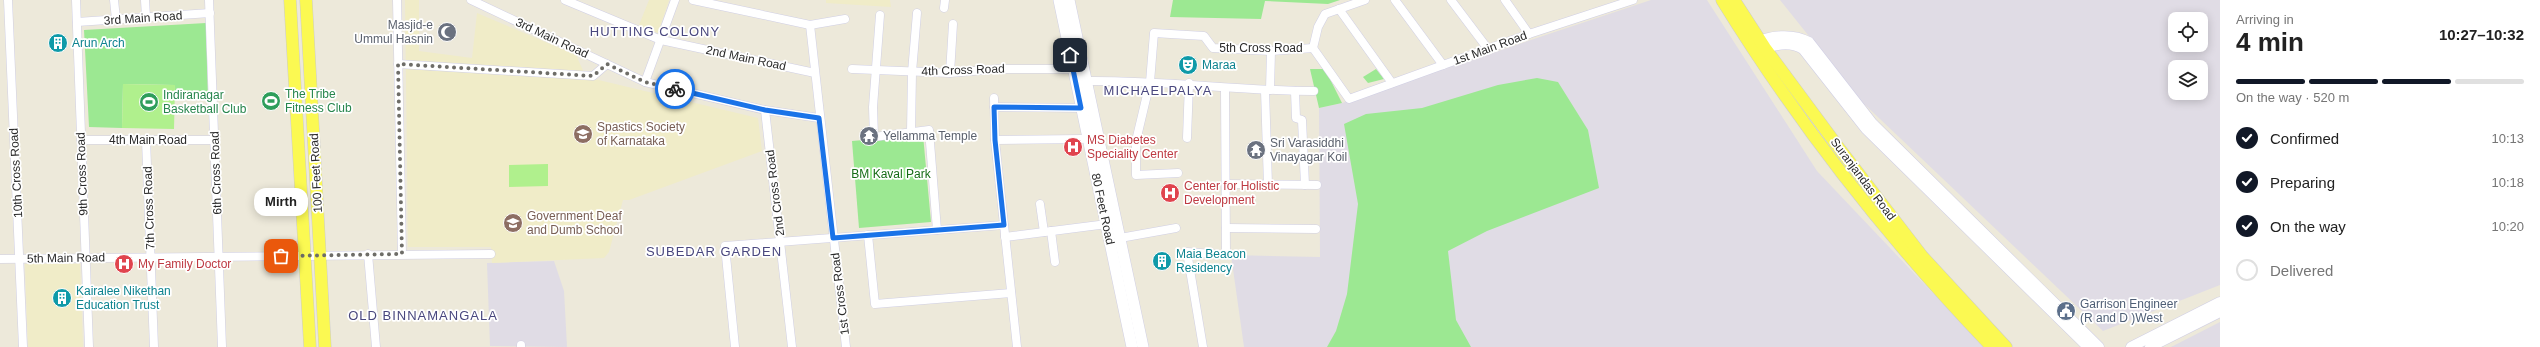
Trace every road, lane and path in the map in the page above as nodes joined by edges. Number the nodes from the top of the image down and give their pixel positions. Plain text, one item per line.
1 (8, 0) edge
2 (76, 0) edge
3 (114, 0) edge
4 (145, 0) edge
5 (209, 0) edge
6 (290, 0) edge
7 (306, 0) edge
8 (397, 0) edge
9 (471, 0) edge
10 (565, 0) edge
11 (675, 0) edge
12 (693, 0) edge
13 (1058, 0) edge
14 (1069, 0) edge
15 (1365, 0) edge
16 (1396, 0) edge
17 (1451, 0) edge
18 (1505, 0) edge
19 (1633, 0) edge
20 (1722, 0) edge
21 (1734, 0) edge
22 (1339, 9) junction
23 (210, 13) junction
24 (917, 14) dead end
25 (880, 15) dead end
26 (146, 17) junction
27 (116, 19) junction
28 (845, 19) dead end
29 (77, 22) junction
30 (953, 24) dead end
31 (810, 25) junction
32 (1529, 34) junction
33 (661, 40) junction
34 (1757, 47) junction
35 (1313, 48) junction
36 (1488, 49) junction
37 (1271, 51) junction
38 (398, 64) junction
39 (607, 64) junction
40 (1443, 65) junction
41 (852, 69) dead end
42 (875, 69) junction
43 (1073, 69) junction
44 (912, 72) junction
45 (815, 73) junction
46 (950, 73) junction
47 (1086, 81) junction
48 (645, 82) junction
49 (1150, 82) junction
50 (1189, 83) junction
51 (1392, 83) junction
52 (1225, 89) junction
53 (1268, 90) junction
54 (1295, 91) junction
55 (1314, 91) dead end
56 (1349, 99) joint
57 (1081, 108) junction
58 (765, 110) junction
59 (819, 118) junction
60 (911, 132) junction
61 (1187, 138) dead end
62 (1082, 139) dead end
63 (81, 140) junction
64 (146, 140) junction
65 (215, 140) junction
66 (995, 140) junction
67 (1178, 173) dead end
68 (1226, 184) junction
69 (1268, 185) junction
70 (1305, 185) junction
71 (1317, 185) dead end
72 (1040, 204) dead end
73 (1107, 224) junction
74 (1004, 225) junction
75 (1176, 228) dead end
76 (1226, 228) junction
77 (1316, 229) dead end
78 (936, 230) junction
79 (1047, 231) junction
80 (868, 235) junction
81 (1005, 237) junction
82 (833, 238) junction
83 (1120, 238) junction
84 (781, 242) junction
85 (368, 254) junction
86 (402, 254) junction
87 (491, 254) dead end
88 (306, 255) junction
89 (321, 255) junction
90 (219, 256) junction
91 (151, 257) junction
92 (85, 258) junction
93 (0, 259) edge
94 (20, 259) junction
95 (1055, 262) dead end
96 (2018, 273) junction
97 (1943, 286) junction
98 (1011, 293) junction
99 (2220, 302) edge
100 (2220, 312) edge
101 (23, 347) edge
102 (89, 347) edge
103 (154, 347) edge
104 (222, 347) edge
105 (310, 347) edge
106 (325, 347) edge
107 (376, 347) edge
108 (735, 347) edge
109 (792, 347) edge
110 (846, 347) edge
111 (1017, 347) edge
112 (1132, 347) edge
113 (1143, 347) edge
114 (1203, 347) edge
115 (1992, 347) edge
116 (2006, 347) edge
117 (2088, 347) edge
118 (2099, 347) edge
119 (2131, 347) edge
120 (2150, 347) edge

1 - 94 street, 10th Cross Road
2 - 29 street, 9th Cross Road
3 - 27 street
4 - 26 street
5 - 23 street, 6th Cross Road
6 - 88 main road, 100 Feet Road
7 - 89 main road, 100 Feet Road
8 - 38 street
9 - 39 street, 3rd Main Road
10 - 33 street, 2nd Main Road
11 - 33 street
12 - 31 street
13 - 43 main road, 80 Feet Road
14 - 47 main road, 80 Feet Road
15 - 22 street
16 - 40 street
17 - 36 street
18 - 32 street
19 - 32 street, 1st Main Road
20 - 34 main road, Suranjandas Road
21 - 34 main road, Suranjandas Road
22 - 35 street
22 - 51 street
23 - 26 street, 3rd Main Road
23 - 65 street, 6th Cross Road
24 - 44 street
25 - 42 street
26 - 27 street, 3rd Main Road
27 - 29 street, 3rd Main Road
28 - 31 street
29 - 63 street, 9th Cross Road
30 - 46 street
31 - 45 street, 1st Cross Road
32 - 36 street, 1st Main Road
33 - 45 street, 2nd Main Road
33 - 48 street
34 - 96 street
34 - 97 main road, Suranjandas Road
35 - 37 street, 5th Cross Road
35 - 56 street, 5th Cross Road
36 - 40 street, 1st Main Road
37 - 49 street, 5th Cross Road
37 - 53 street
38 - 39 street
38 - 86 street
39 - 48 street, 3rd Main Road
40 - 51 street, 1st Main Road
41 - 42 street, 4th Cross Road
42 - 44 street, 4th Cross Road
42 - 60 street
43 - 46 street, 4th Cross Road
43 - 57 main road, 80 Feet Road
44 - 46 street, 4th Cross Road
44 - 60 street
45 - 59 street, 1st Cross Road
47 - 49 street
47 - 83 main road, 80 Feet Road
48 - 58 street, 3rd Main Road
49 - 50 street
49 - 67 street
50 - 52 street
50 - 61 street
51 - 56 street, 1st Main Road
52 - 53 street
52 - 68 street
53 - 54 street
53 - 69 street
54 - 55 street
54 - 70 street
57 - 66 street
57 - 73 main road, 80 Feet Road
58 - 59 street, 3rd Main Road
58 - 84 street, 2nd Cross Road
59 - 82 street, 1st Cross Road
60 - 78 street
62 - 66 street
63 - 64 street, 4th Main Road
63 - 92 street, 9th Cross Road
64 - 65 street, 4th Main Road
64 - 91 street, 7th Cross Road
65 - 90 street, 6th Cross Road
66 - 74 street
68 - 69 street
68 - 76 street
69 - 70 street
70 - 71 street
72 - 79 street
73 - 79 street
73 - 112 main road, 80 Feet Road
74 - 78 street
74 - 81 street
75 - 83 street
76 - 77 street
76 - 114 street
78 - 80 street
79 - 81 street
79 - 95 street
80 - 82 street
80 - 98 street
81 - 98 street
82 - 84 street
82 - 110 street, 1st Cross Road
83 - 113 main road, 80 Feet Road
84 - 108 street
84 - 109 street, 2nd Cross Road
85 - 86 street, 5th Main Road
85 - 89 street, 5th Main Road
85 - 107 street
86 - 87 street, 5th Main Road
88 - 89 street, 5th Main Road
88 - 90 street, 5th Main Road
88 - 105 main road, 100 Feet Road
89 - 106 main road, 100 Feet Road
90 - 91 street, 5th Main Road
90 - 104 street, 6th Cross Road
91 - 92 street, 5th Main Road
91 - 103 street, 7th Cross Road
92 - 94 street, 5th Main Road
92 - 102 street, 9th Cross Road
93 - 94 street, 5th Main Road
94 - 101 street, 10th Cross Road
96 - 117 street
96 - 118 street
97 - 115 main road, Suranjandas Road
97 - 116 main road, Suranjandas Road
98 - 111 street
99 - 119 street
100 - 120 street

